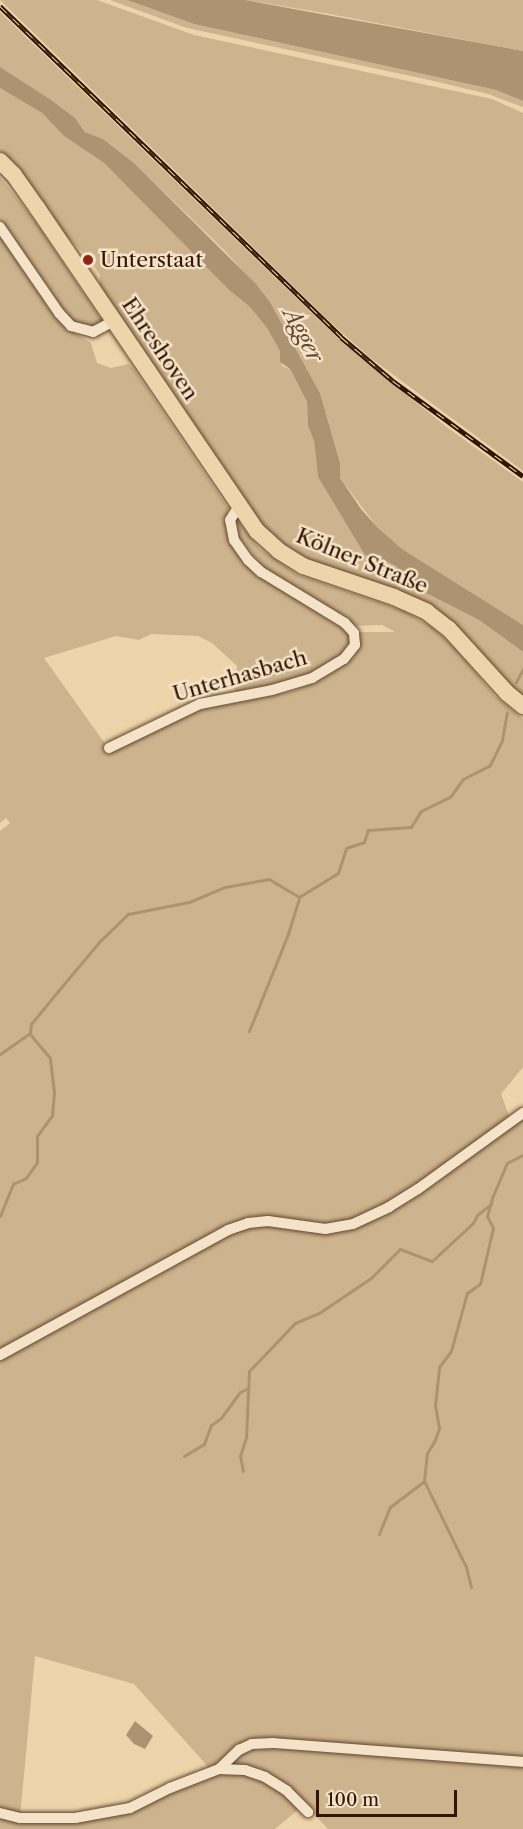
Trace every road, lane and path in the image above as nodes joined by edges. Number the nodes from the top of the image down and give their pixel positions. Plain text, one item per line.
1 (0, 161) edge
2 (0, 226) edge
3 (114, 321) junction
4 (238, 506) junction
5 (523, 706) edge
6 (109, 748) dead end
7 (519, 1114) edge
8 (0, 1355) edge
9 (523, 1762) edge
10 (219, 1769) junction
11 (308, 1812) dead end
12 (0, 1813) edge

1 - 3 main road, Ehreshoven
2 - 3 street
3 - 4 main road, Ehreshoven
4 - 5 main road, Kölner Straße
4 - 6 street, Unterhasbach
7 - 8 street
9 - 10 street
10 - 11 street
10 - 12 street

